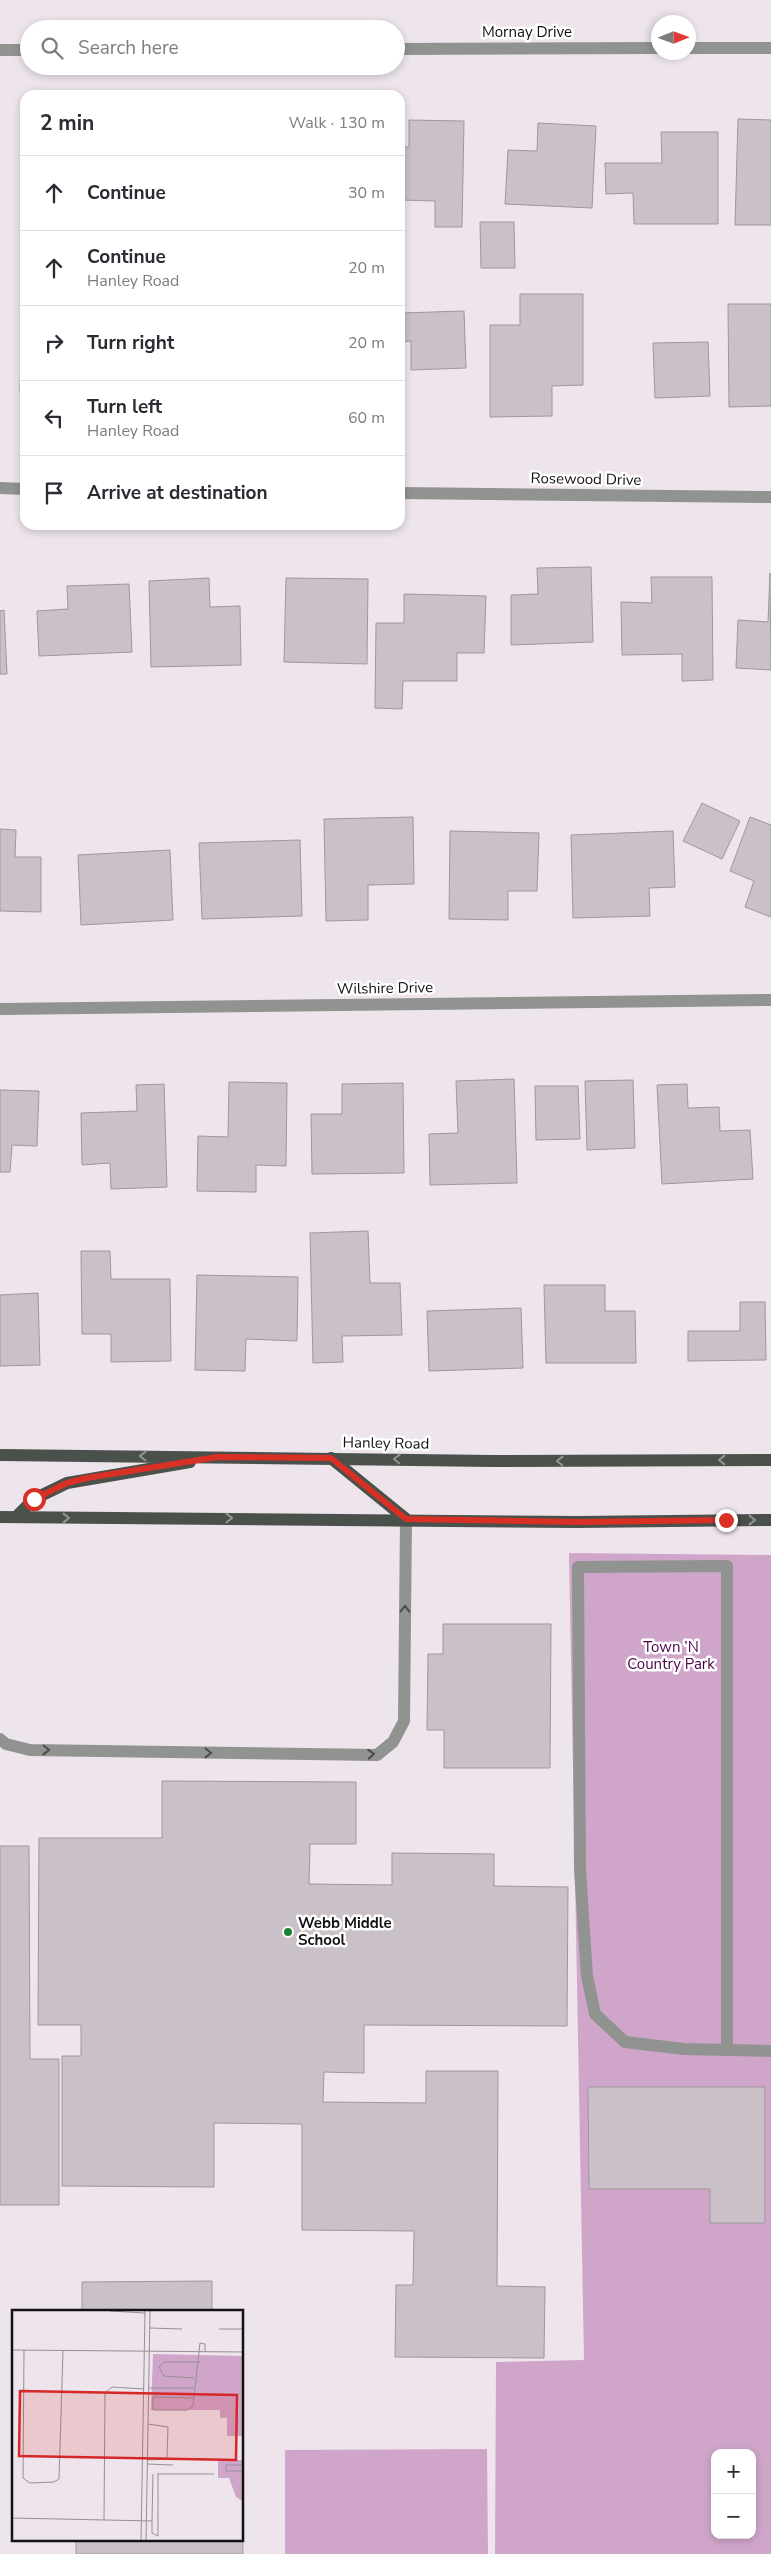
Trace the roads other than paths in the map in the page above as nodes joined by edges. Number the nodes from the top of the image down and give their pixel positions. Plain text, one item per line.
1 (651, 48) edge
2 (696, 48) edge
3 (771, 48) edge
4 (405, 49) edge
5 (0, 50) edge
6 (20, 50) edge
7 (0, 488) edge
8 (20, 488) edge
9 (405, 493) edge
10 (771, 497) edge
11 (771, 1000) edge
12 (0, 1009) edge
13 (0, 1455) edge
14 (217, 1457) junction
15 (331, 1458) junction
16 (771, 1460) edge
17 (0, 1518) edge
18 (16, 1518) junction
19 (406, 1519) junction
20 (771, 1520) edge
21 (0, 1738) edge
22 (727, 2050) junction
23 (771, 2051) edge

1 - 4 street, Mornay Drive
2 - 3 street
5 - 6 street
7 - 8 street
9 - 10 street, Rosewood Drive
11 - 12 street, Wilshire Drive
14 -> 13 main road, Hanley Road
14 - 15 main road, Hanley Road
14 - 18 main road
16 -> 15 main road, Hanley Road
15 - 19 main road
17 - 18 main road
18 -> 19 main road
19 -> 20 main road
21 -> 19 street
22 - 22 street
22 - 23 street

